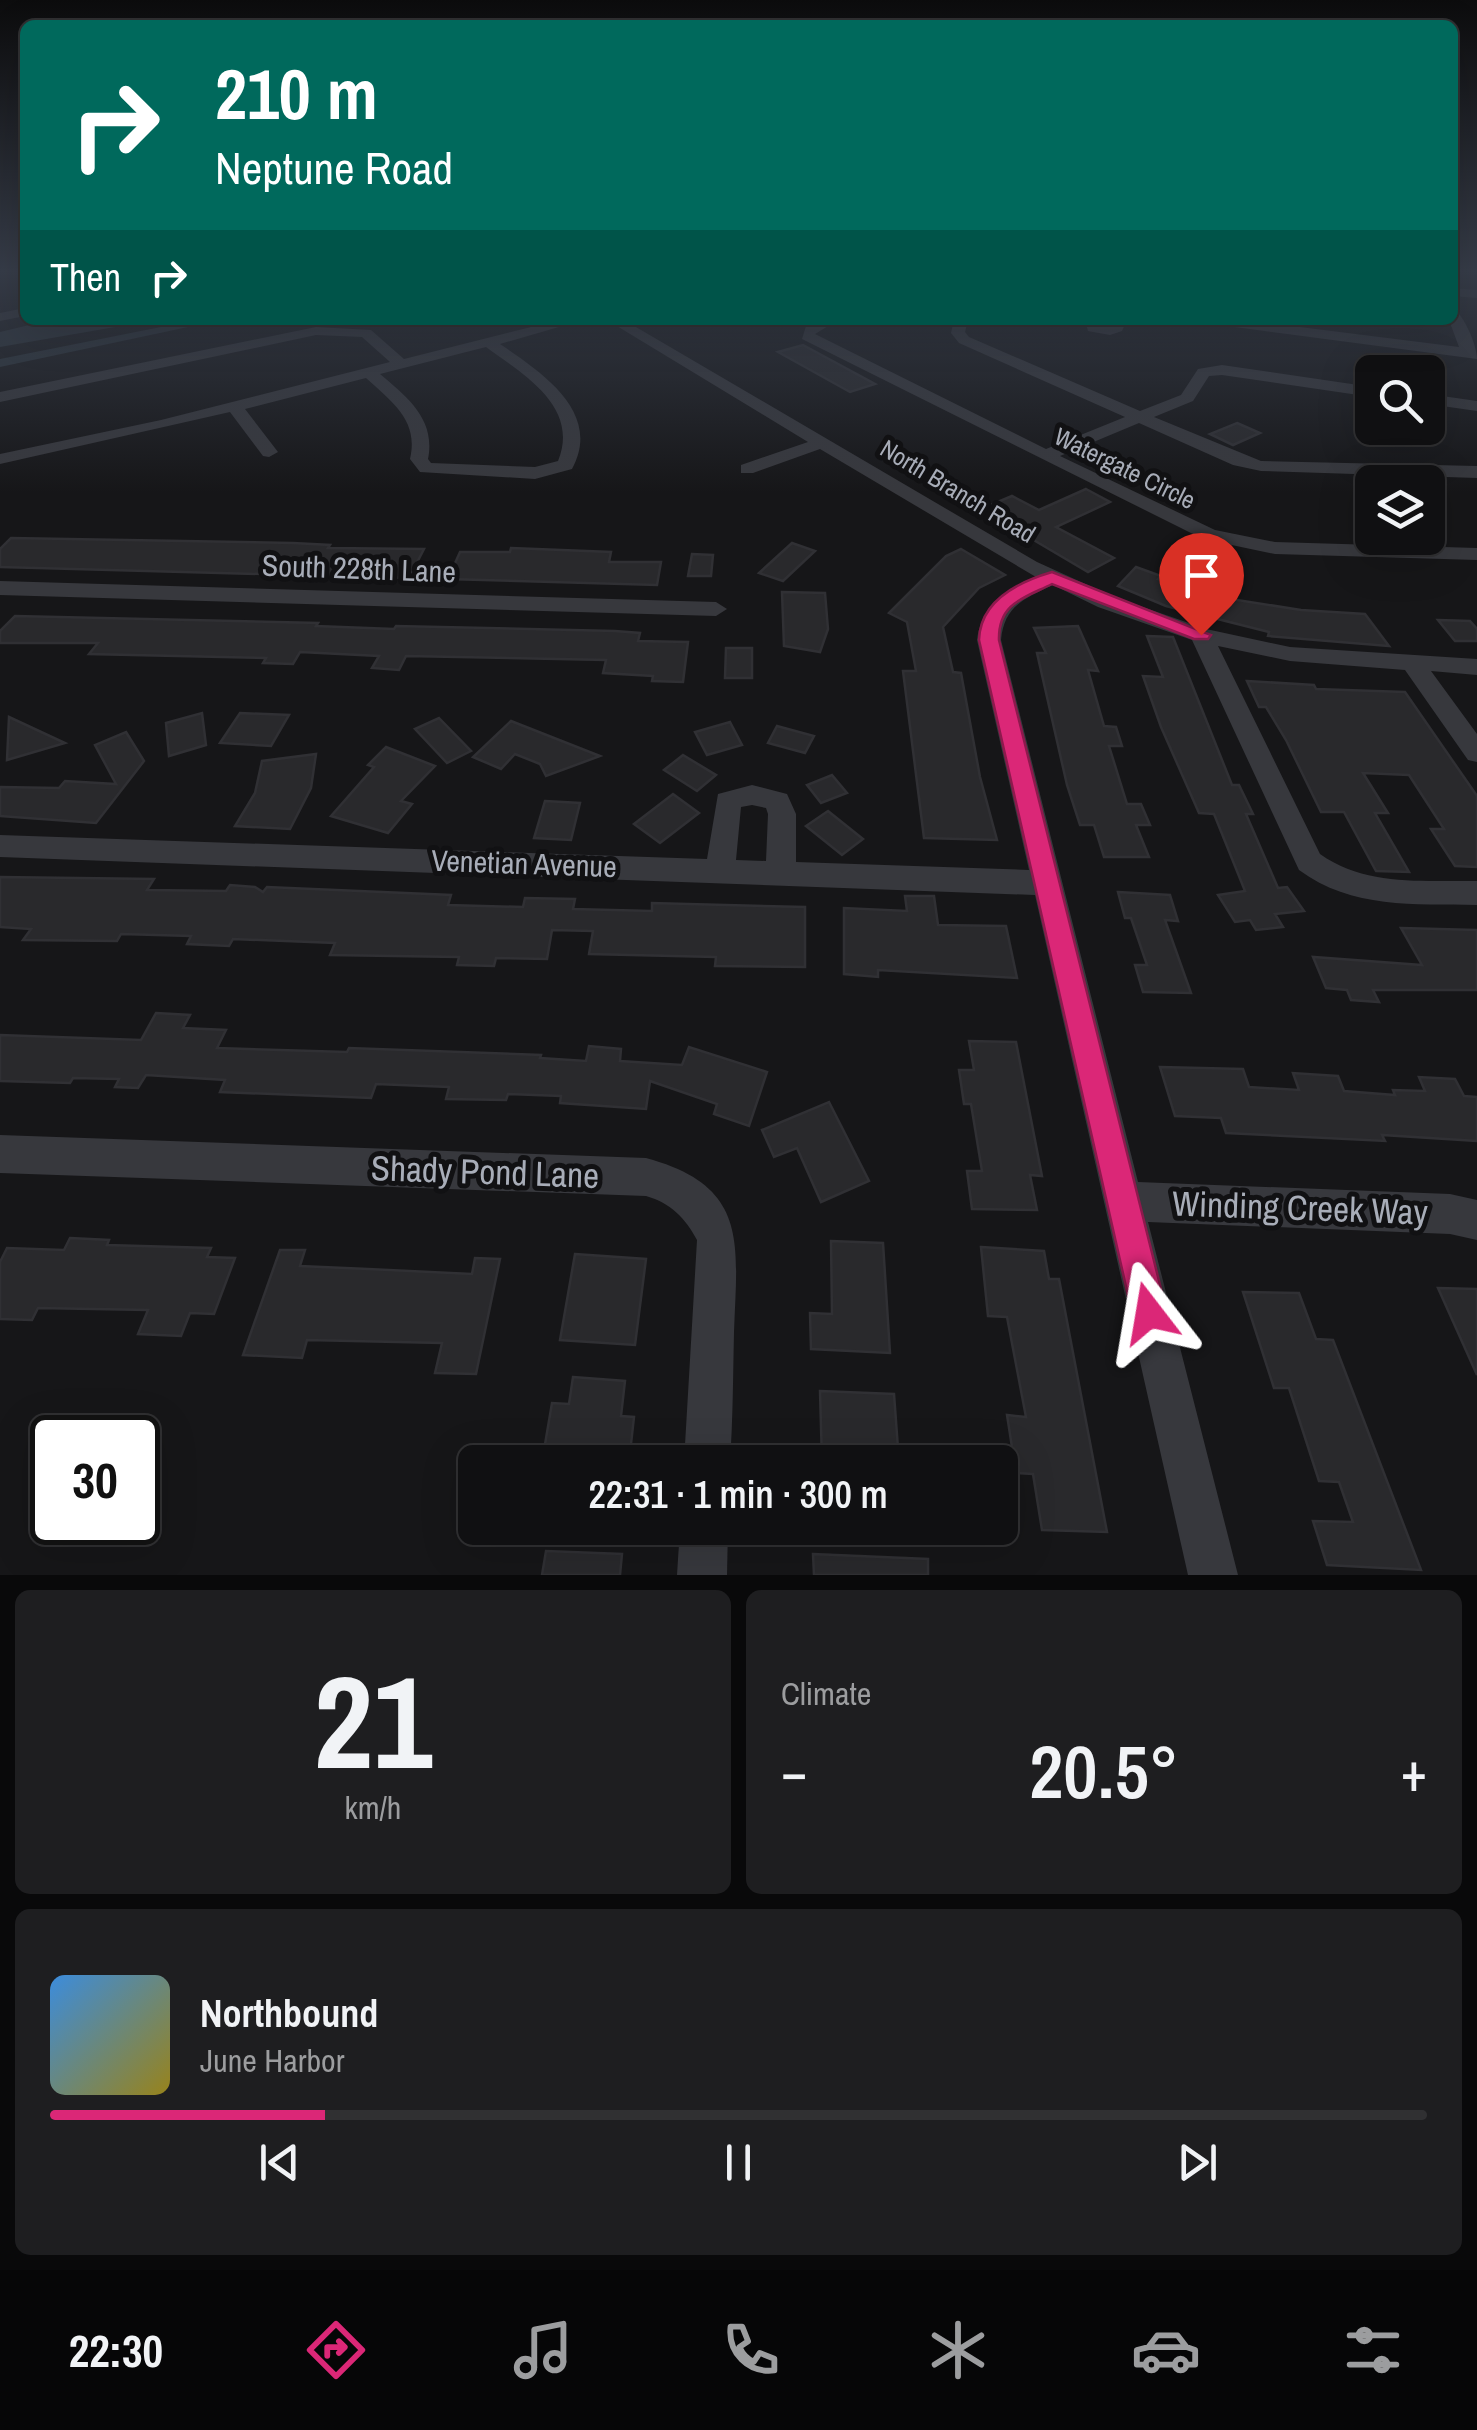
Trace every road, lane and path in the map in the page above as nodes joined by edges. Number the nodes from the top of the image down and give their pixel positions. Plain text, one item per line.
1 (240, 346) edge
2 (381, 346) edge
3 (474, 346) edge
4 (493, 346) edge
5 (657, 346) edge
6 (826, 346) edge
7 (976, 346) edge
8 (1431, 346) edge
9 (1473, 353) edge
10 (402, 364) junction
11 (368, 372) junction
12 (1355, 390) edge
13 (0, 397) edge
14 (1445, 401) edge
15 (234, 406) junction
16 (1477, 406) edge
17 (1140, 418) junction
18 (822, 443) junction
19 (270, 452) dead end
20 (1044, 456) junction
21 (0, 459) edge
22 (747, 469) dead end
23 (1477, 472) edge
24 (1477, 554) edge
25 (1052, 578) junction
26 (0, 588) edge
27 (716, 609) dead end
28 (1201, 635) junction
29 (1414, 665) junction
30 (1477, 667) edge
31 (1477, 753) edge
32 (0, 846) edge
33 (720, 871) junction
34 (781, 874) junction
35 (1047, 883) junction
36 (1477, 893) edge
37 (0, 1154) edge
38 (1122, 1201) junction
39 (1477, 1220) edge
40 (708, 1445) edge
41 (703, 1545) edge
42 (702, 1575) edge
43 (1213, 1575) edge

1 - 13 street
2 - 10 street
3 - 10 street
4 - 11 street
5 - 18 street, North Branch Road
6 - 20 street, Watergate Circle
7 - 17 street
8 - 9 street
10 - 11 street
11 - 15 street
12 - 17 street
14 - 16 street
15 - 19 street
15 - 21 street
17 - 20 street
17 - 23 street
18 - 22 street
18 - 25 street, North Branch Road
20 - 24 street, Watergate Circle
25 - 28 street, North Branch Road
25 - 35 street
26 - 27 street, South 228th Lane
28 - 29 street, North Branch Road
28 - 36 street
29 - 30 street, North Branch Road
29 - 31 street
32 - 33 street, Venetian Avenue
33 - 34 street, Venetian Avenue
33 - 34 street
34 - 35 street, Venetian Avenue
35 - 38 street
37 - 40 street, Shady Pond Lane
38 - 39 street, Winding Creek Way
38 - 43 street
41 - 42 street

